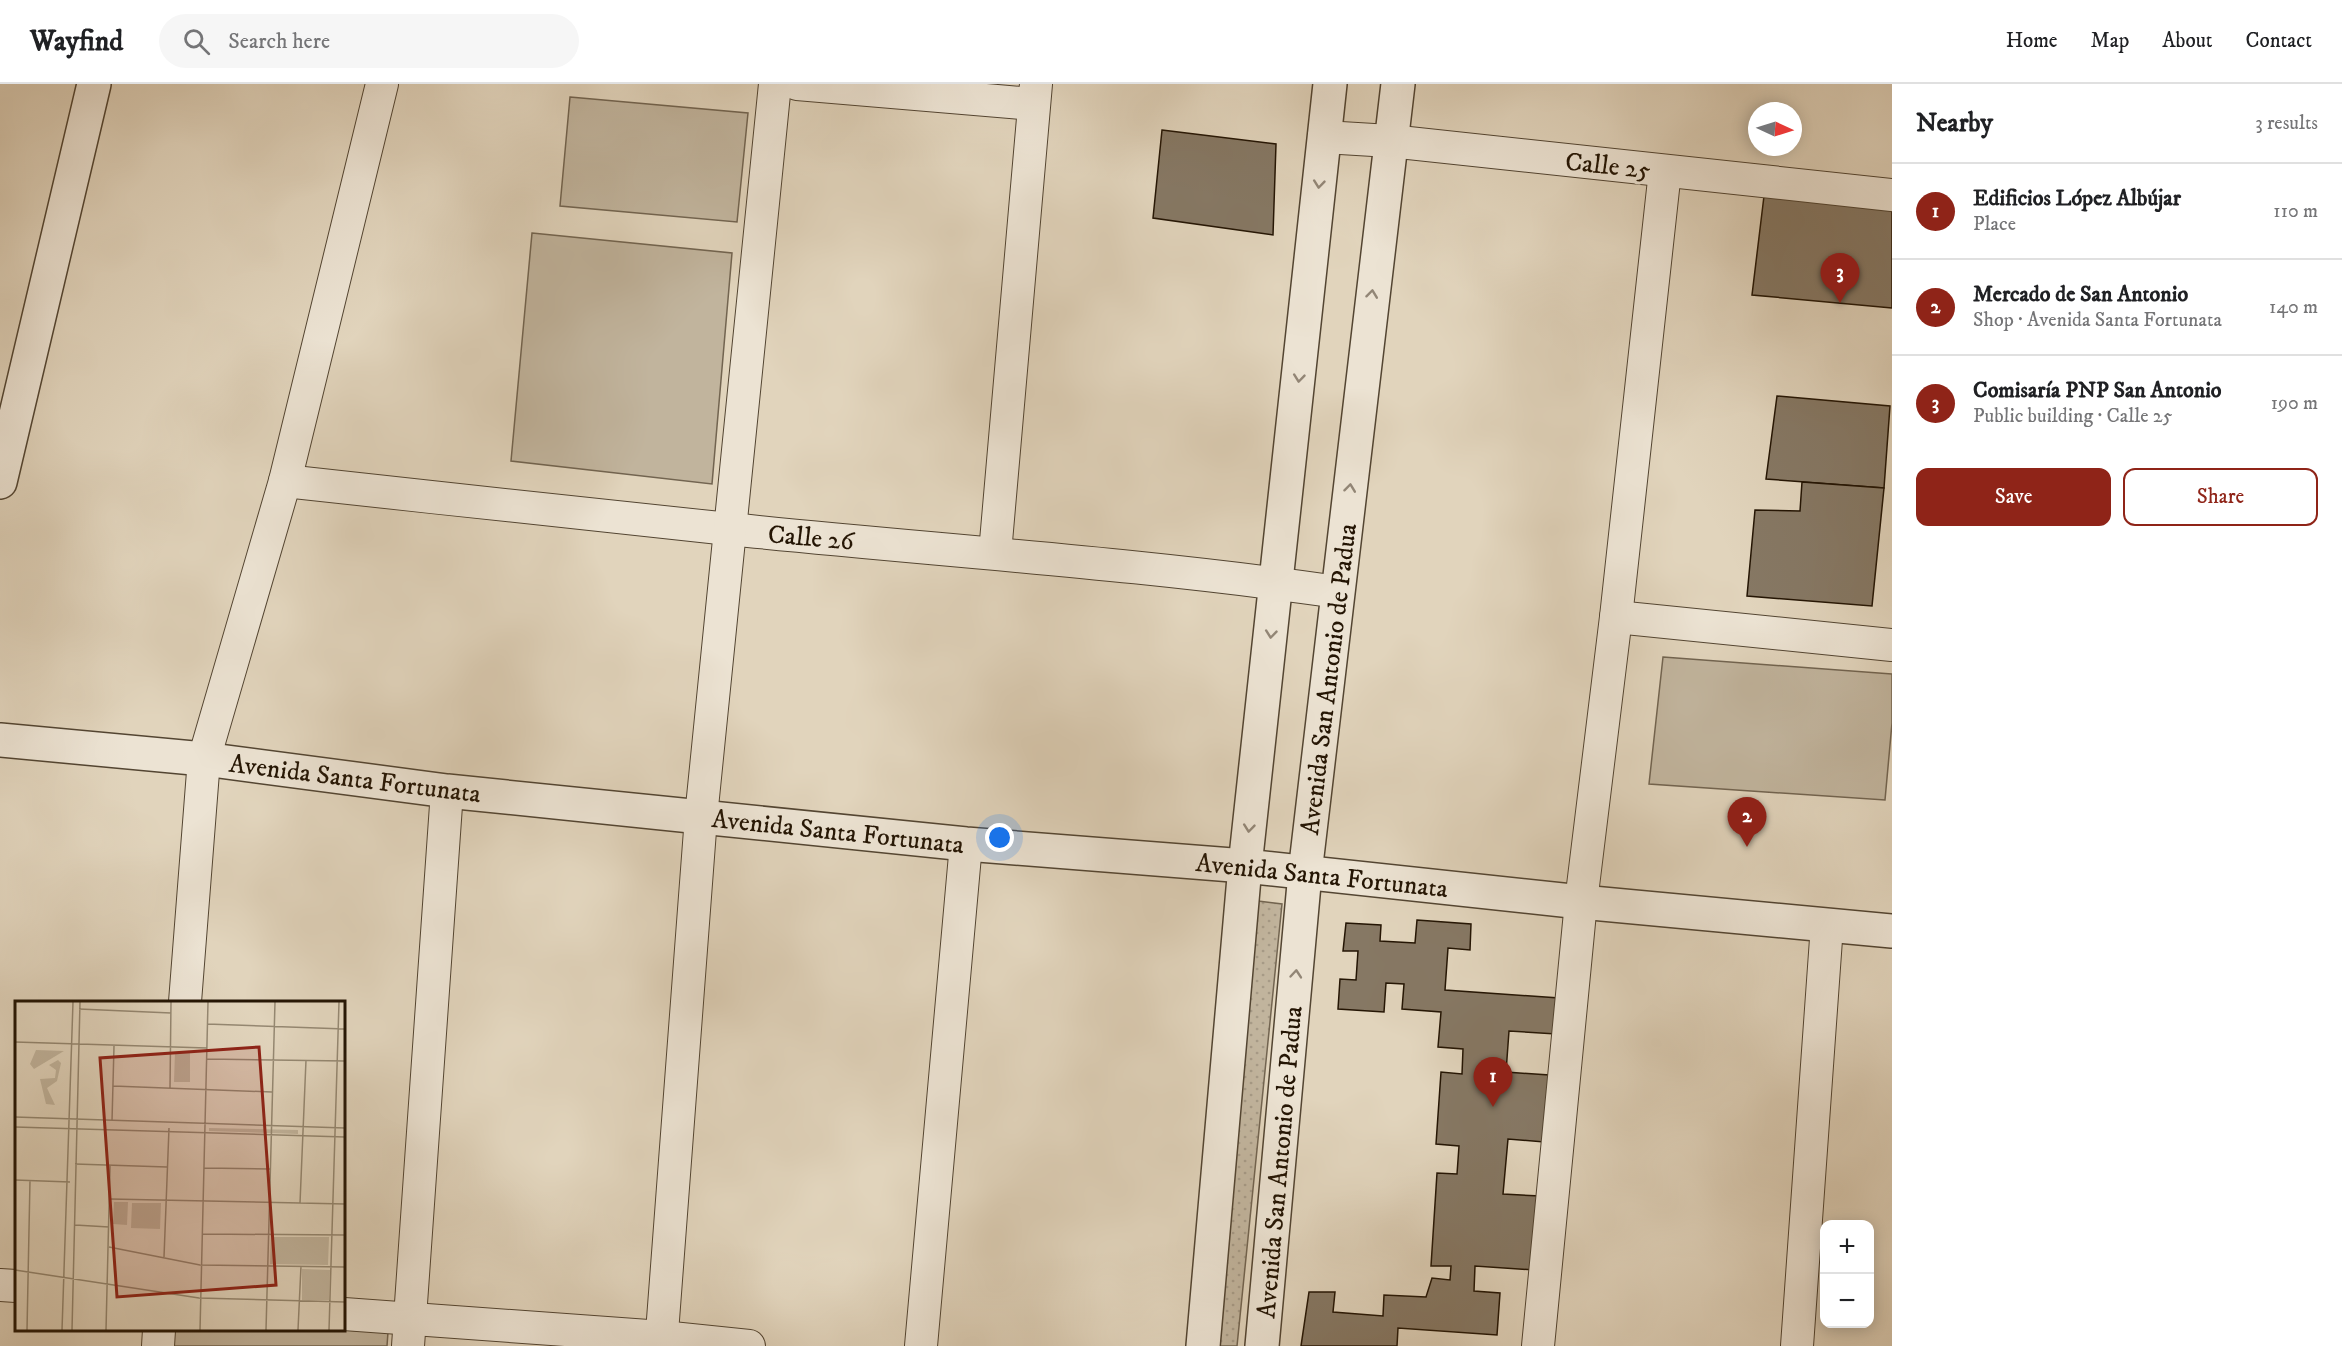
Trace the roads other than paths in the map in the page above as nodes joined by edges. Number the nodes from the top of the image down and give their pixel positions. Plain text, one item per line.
1 (94, 84) edge
2 (382, 84) edge
3 (775, 84) edge
4 (797, 84) edge
5 (1330, 84) edge
6 (1398, 84) edge
7 (1034, 94) edge
8 (1324, 137) junction
9 (1390, 141) junction
10 (1665, 171) junction
11 (1892, 195) edge
12 (285, 481) junction
13 (0, 482) edge
14 (730, 530) junction
15 (995, 553) junction
16 (1276, 583) junction
17 (1338, 592) junction
18 (1616, 617) junction
19 (1892, 645) edge
20 (0, 740) edge
21 (204, 759) junction
22 (447, 791) junction
23 (701, 817) junction
24 (966, 844) junction
25 (1245, 866) junction
26 (1305, 873) junction
27 (1581, 902) junction
28 (1827, 925) junction
29 (1892, 931) edge
30 (185, 1001) edge
31 (0, 1285) edge
32 (15, 1286) edge
33 (345, 1314) edge
34 (159, 1331) edge
35 (409, 1332) edge
36 (662, 1341) edge
37 (158, 1346) edge
38 (749, 1346) edge
39 (921, 1346) edge
40 (1203, 1346) edge
41 (1262, 1346) edge
42 (1538, 1346) edge
43 (1797, 1346) edge

1 - 13 street
2 - 12 street
3 - 14 street
4 - 7 street
5 - 8 street
6 - 9 street, Avenida San Antonio de Padua
7 - 15 street
8 - 9 street, Calle 25
8 -> 16 street
9 - 10 street, Calle 25
17 -> 9 street, Avenida San Antonio de Padua
10 - 11 street, Calle 25
10 - 18 street
12 - 14 street, Calle 26
12 - 21 street
14 - 15 street, Calle 26
14 - 23 street
15 - 16 street, Calle 26
16 - 17 street, Calle 26
16 -> 25 street
17 - 26 street, Avenida San Antonio de Padua
18 - 19 street
18 - 27 street
20 - 21 street, Avenida Santa Fortunata
21 - 22 street, Avenida Santa Fortunata
21 - 30 street
22 - 23 street, Avenida Santa Fortunata
22 - 35 street
23 - 24 street, Avenida Santa Fortunata
23 - 36 street
24 - 25 street, Avenida Santa Fortunata
24 - 39 street
25 - 26 street, Avenida Santa Fortunata
25 - 40 street
26 - 27 street, Avenida Santa Fortunata
41 -> 26 street, Avenida San Antonio de Padua
27 - 28 street, Avenida Santa Fortunata
27 - 42 street
28 - 29 street, Avenida Santa Fortunata
28 - 43 street
31 - 32 street
33 - 35 street
34 - 37 street
35 - 36 street
36 - 38 street

